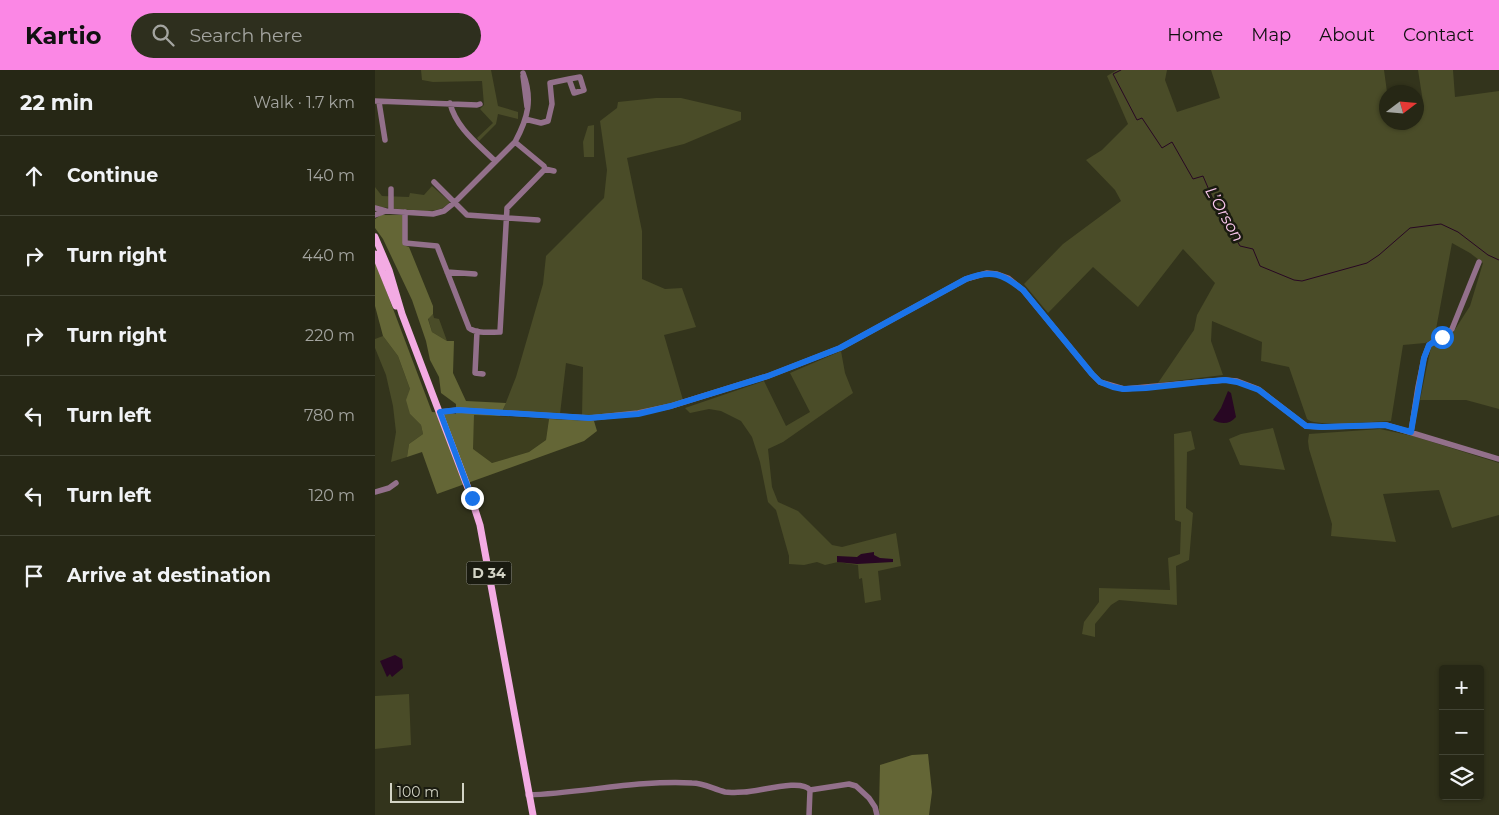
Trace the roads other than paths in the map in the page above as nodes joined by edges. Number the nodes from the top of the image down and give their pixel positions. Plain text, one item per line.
1 (522, 72) edge
2 (569, 79) dead end
3 (377, 102) edge
4 (450, 103) junction
5 (481, 104) dead end
6 (525, 119) junction
7 (385, 140) dead end
8 (515, 142) junction
9 (495, 161) junction
10 (545, 169) junction
11 (555, 171) dead end
12 (434, 182) dead end
13 (391, 189) dead end
14 (455, 202) junction
15 (375, 208) edge
16 (389, 211) junction
17 (405, 212) junction
18 (375, 215) edge
19 (507, 218) junction
20 (538, 220) dead end
21 (375, 237) edge
22 (375, 254) edge
23 (1479, 262) dead end
24 (447, 272) junction
25 (475, 274) dead end
26 (477, 331) junction
27 (412, 340) junction
28 (483, 374) dead end
29 (440, 412) junction
30 (1411, 432) junction
31 (1499, 459) edge
32 (396, 483) dead end
33 (375, 492) edge
34 (810, 790) junction
35 (528, 795) junction
36 (533, 815) edge
37 (809, 815) edge
38 (877, 815) edge

1 - 6 street
2 - 6 street
3 - 4 street
3 - 7 street
4 - 5 street
4 - 9 street
6 - 8 street
8 - 9 street
8 - 10 street
9 - 14 street
10 - 11 street
10 - 19 street
12 - 14 street
13 - 16 street
14 - 17 street
14 - 19 street
15 - 16 street
16 - 17 street
16 - 18 street
17 - 24 street
19 - 20 street
19 - 26 street
21 - 27 main road, D 34
22 - 27 main road, D 34
23 - 30 street
24 - 25 street
24 - 26 street
26 - 28 street
27 - 29 main road, D 34
29 - 30 street
29 - 35 main road, D 34
30 - 31 street
32 - 33 street
34 - 35 street
34 - 37 street
34 - 38 street
35 - 36 main road, D 34

